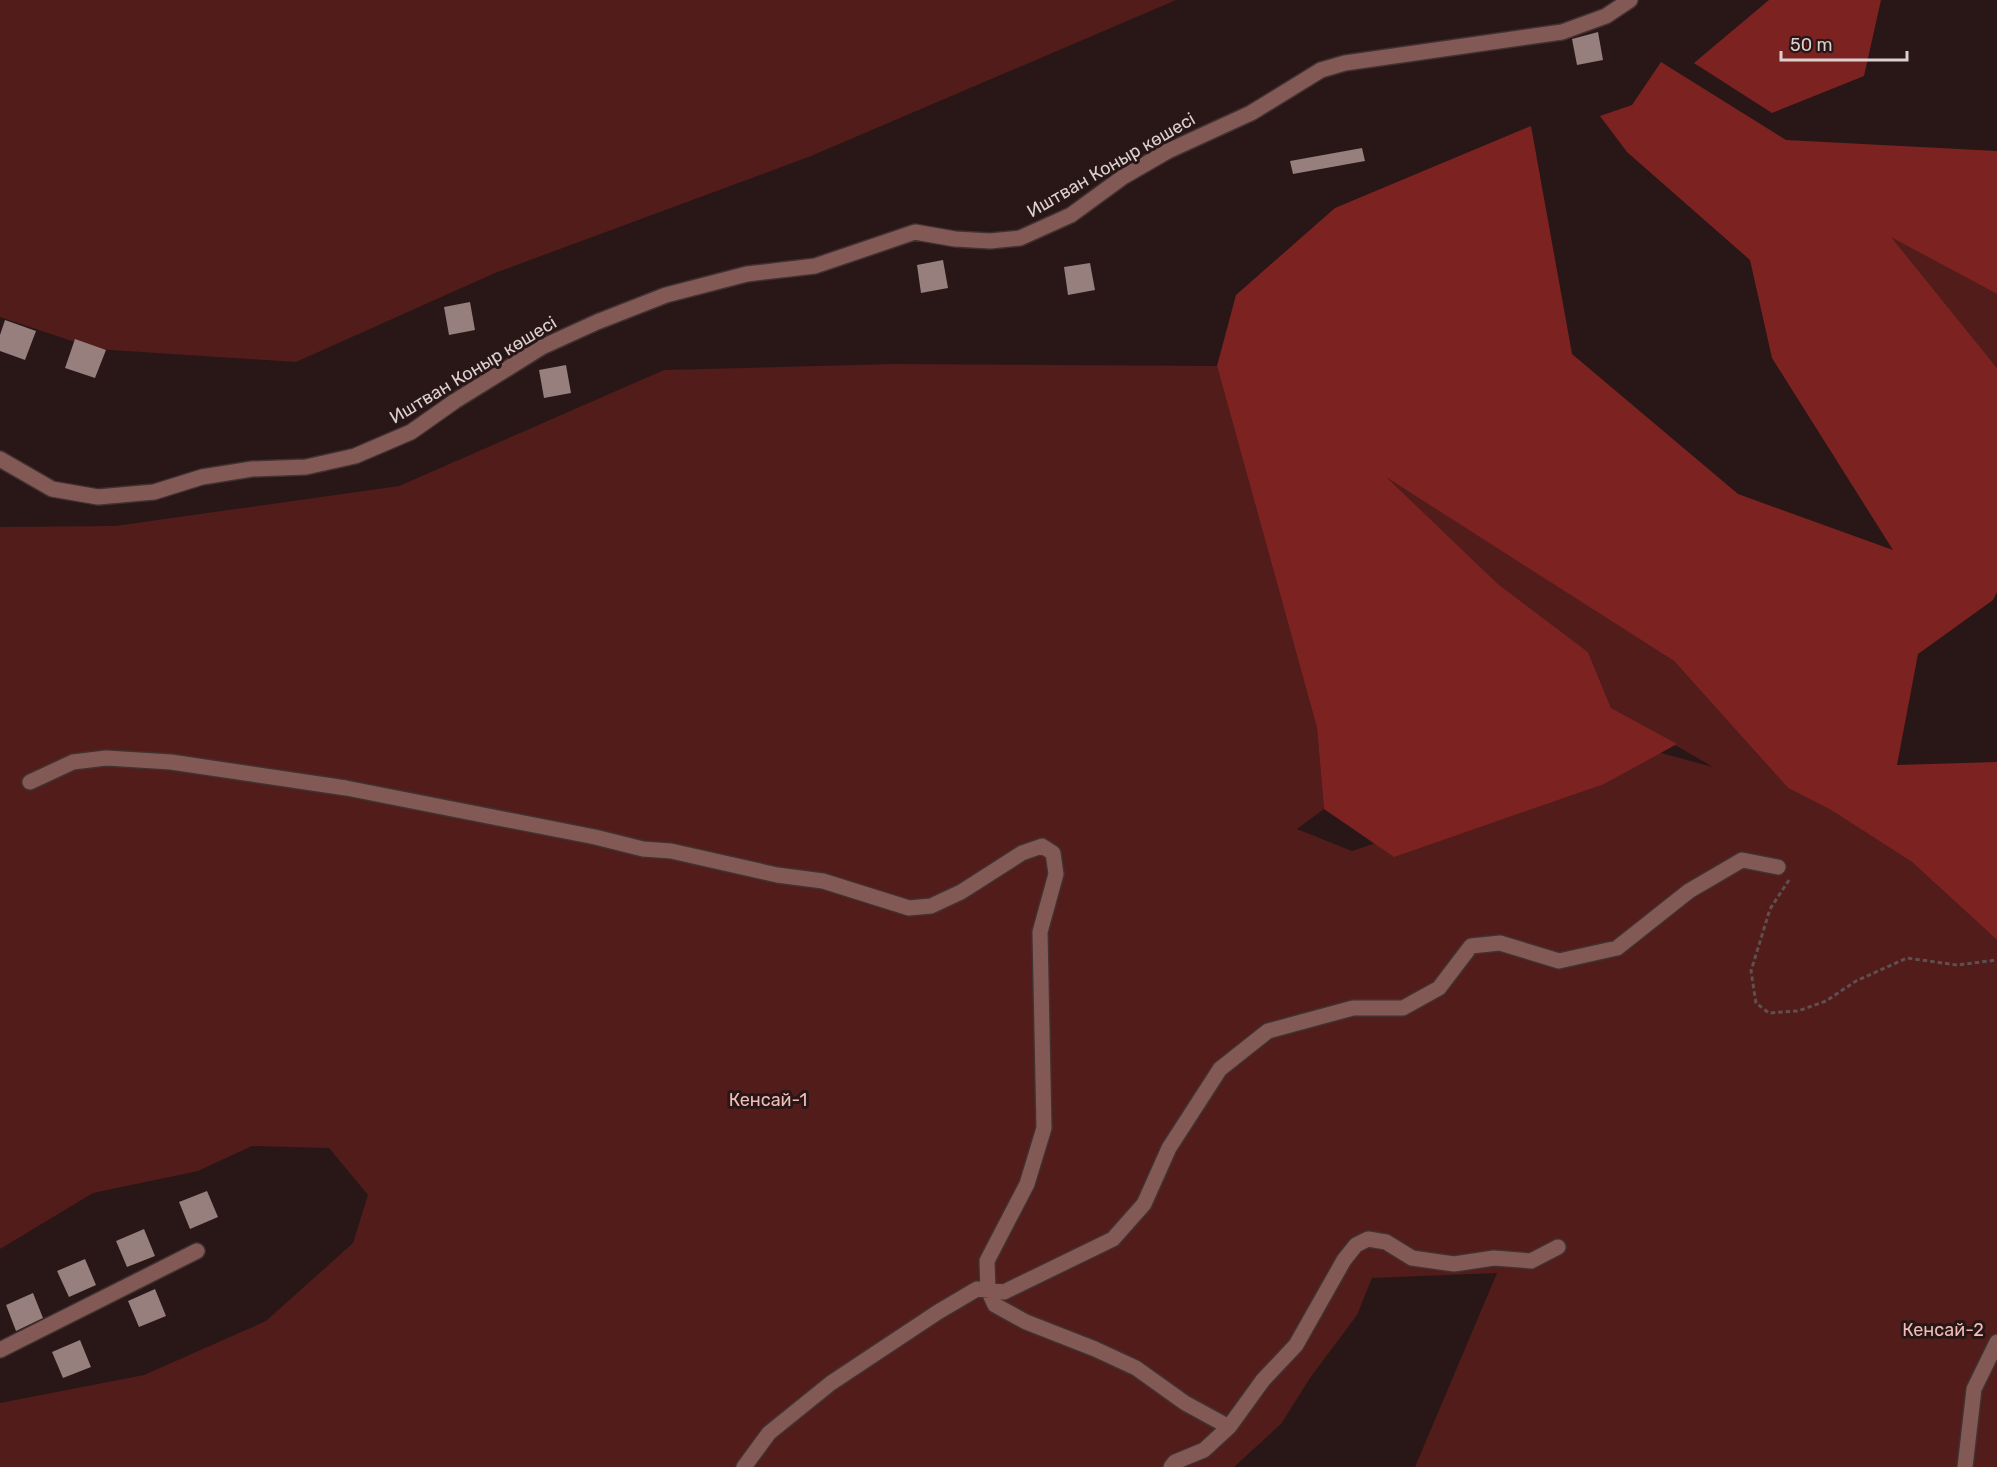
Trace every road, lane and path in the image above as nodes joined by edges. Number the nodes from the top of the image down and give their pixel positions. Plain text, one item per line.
1 (1630, 0) edge
2 (0, 459) edge
3 (30, 782) dead end
4 (1778, 867) joint
5 (1997, 960) edge
6 (1558, 1247) dead end
7 (197, 1251) dead end
8 (988, 1290) junction
9 (1997, 1342) edge
10 (0, 1350) edge
11 (1229, 1427) junction
12 (744, 1467) edge
13 (1171, 1467) edge
14 (1965, 1467) edge

1 - 2 street, Иштван Коныр көшесі
3 - 8 street
4 - 5 path
4 - 8 street
6 - 11 street
7 - 10 street
8 - 11 street
8 - 12 street
9 - 14 street
11 - 13 street

